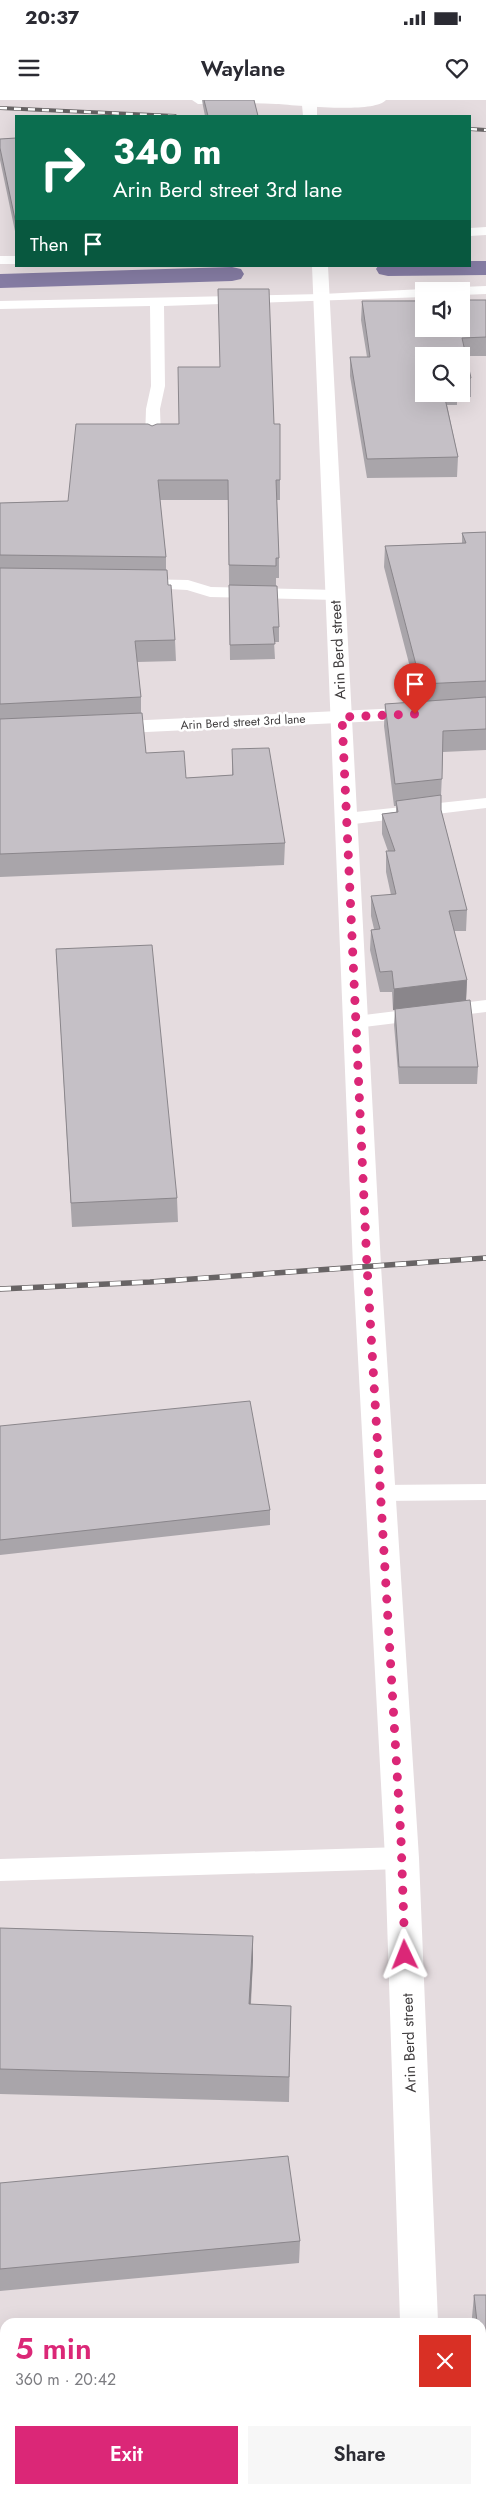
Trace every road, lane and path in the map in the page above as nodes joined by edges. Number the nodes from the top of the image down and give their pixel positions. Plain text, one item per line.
1 (198, 100) edge
2 (380, 100) edge
3 (309, 105) edge
4 (486, 231) edge
5 (471, 232) edge
6 (0, 260) edge
7 (15, 260) edge
8 (320, 267) edge
9 (486, 290) edge
10 (470, 291) edge
11 (415, 293) edge
12 (322, 298) junction
13 (157, 302) junction
14 (0, 305) edge
15 (154, 439) edge
16 (119, 583) edge
17 (336, 595) junction
18 (486, 710) edge
19 (342, 717) junction
20 (88, 729) edge
21 (486, 803) edge
22 (346, 819) junction
23 (486, 1006) edge
24 (356, 1022) junction
25 (486, 1492) edge
26 (381, 1493) junction
27 (402, 1858) junction
28 (0, 1870) edge
29 (419, 2318) edge

1 - 3 lane
2 - 3 lane
4 - 5 lane
6 - 7 lane
8 - 12 street, Arin Berd street
9 - 10 lane
11 - 12 lane
12 - 13 lane
12 - 17 street, Arin Berd street
13 - 14 lane
13 - 15 lane
16 - 17 lane
17 - 19 street, Arin Berd street
18 - 19 street, Arin Berd street 3rd lane
19 - 20 street, Arin Berd street 3rd lane
19 - 22 street, Arin Berd street
21 - 22 lane
22 - 24 street, Arin Berd street
23 - 24 lane
24 - 26 street, Arin Berd street
25 - 26 lane
26 - 27 street, Arin Berd street
27 - 28 lane
27 - 29 street, Arin Berd street

